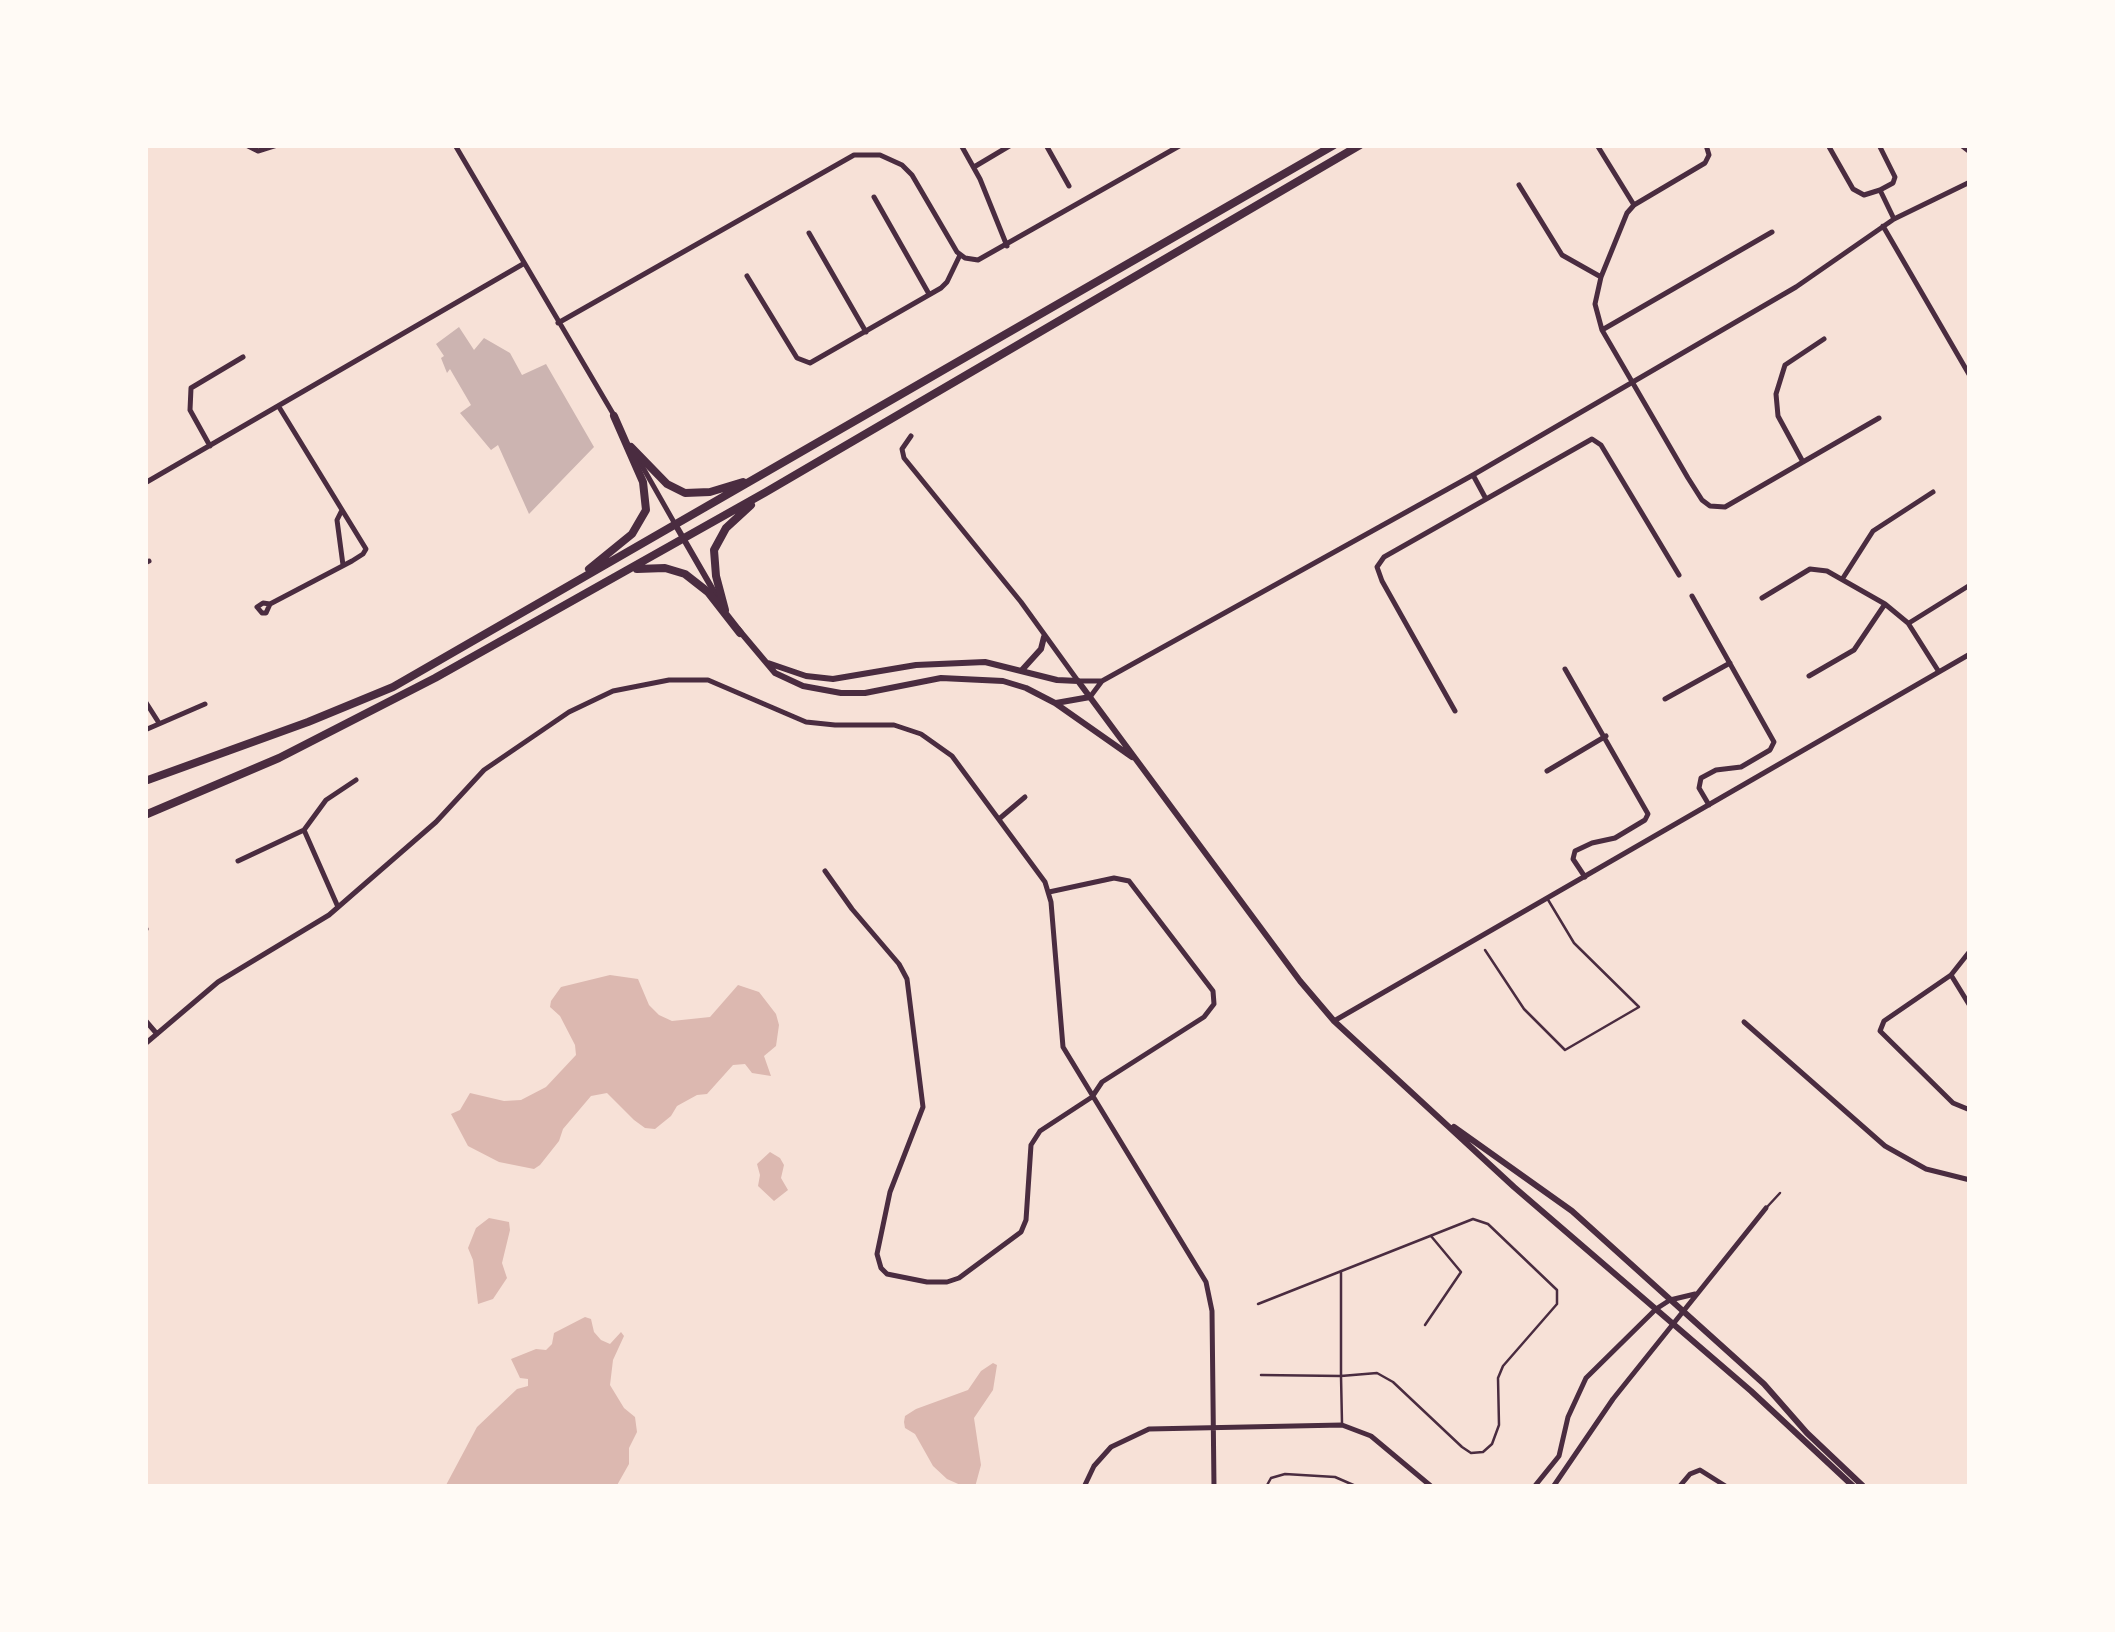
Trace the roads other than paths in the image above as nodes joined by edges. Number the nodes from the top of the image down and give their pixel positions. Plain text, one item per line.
1 (246, 145) edge
2 (277, 145) edge
3 (454, 145) edge
4 (961, 145) edge
5 (1011, 145) edge
6 (1046, 145) edge
7 (1180, 145) edge
8 (1334, 145) edge
9 (1360, 145) edge
10 (1596, 145) edge
11 (1706, 145) edge
12 (1828, 145) edge
13 (1879, 145) edge
14 (1961, 145) edge
15 (1970, 152) edge
16 (974, 167) junction
17 (1970, 182) edge
18 (1519, 185) dead end
19 (1069, 186) dead end
20 (1880, 190) junction
21 (874, 197) dead end
22 (1634, 205) junction
23 (1894, 220) junction
24 (1883, 226) junction
25 (1772, 232) dead end
26 (809, 233) dead end
27 (1007, 246) junction
28 (960, 255) junction
29 (523, 264) junction
30 (747, 276) dead end
31 (1601, 277) junction
32 (930, 294) junction
33 (558, 323) junction
34 (1602, 330) junction
35 (866, 332) junction
36 (1824, 339) dead end
37 (243, 357) dead end
38 (1970, 376) edge
39 (1632, 382) junction
40 (279, 407) junction
41 (614, 416) junction
42 (1879, 418) dead end
43 (911, 436) dead end
44 (210, 446) junction
45 (632, 447) junction
46 (1803, 462) junction
47 (1473, 475) junction
48 (756, 478) junction
49 (145, 483) edge
50 (766, 492) junction
51 (1933, 492) dead end
52 (1486, 498) junction
53 (342, 510) junction
54 (675, 524) junction
55 (683, 539) junction
56 (344, 566) junction
57 (632, 569) junction
58 (1679, 575) dead end
59 (1843, 578) junction
60 (1970, 585) edge
61 (566, 587) junction
62 (1692, 596) dead end
63 (1762, 598) dead end
64 (270, 604) dead end
65 (1885, 604) junction
66 (725, 610) junction
67 (1908, 623) junction
68 (740, 633) junction
69 (1044, 636) junction
70 (1970, 654) edge
71 (768, 663) junction
72 (1730, 663) junction
73 (1565, 669) dead end
74 (1022, 670) junction
75 (1939, 672) junction
76 (1809, 676) dead end
77 (1078, 681) junction
78 (1102, 681) junction
79 (1090, 697) junction
80 (1665, 699) dead end
81 (145, 700) edge
82 (204, 704) dead end
83 (1054, 704) junction
84 (1455, 711) dead end
85 (159, 723) junction
86 (145, 730) edge
87 (1606, 736) junction
88 (1133, 758) junction
89 (1547, 771) dead end
90 (356, 780) dead end
91 (145, 781) edge
92 (1026, 797) dead end
93 (1709, 805) junction
94 (145, 815) edge
95 (999, 819) junction
96 (304, 830) junction
97 (238, 861) dead end
98 (825, 871) dead end
99 (1585, 877) junction
100 (1049, 892) junction
101 (1547, 898) junction
102 (338, 906) junction
103 (1485, 950) dead end
104 (1970, 951) edge
105 (1950, 976) junction
106 (1970, 1006) edge
107 (145, 1020) edge
108 (1334, 1020) junction
109 (1744, 1022) dead end
110 (156, 1034) junction
111 (145, 1044) edge
112 (1092, 1097) junction
113 (1970, 1110) edge
114 (1436, 1116) junction
115 (1970, 1180) edge
116 (1780, 1193) dead end
117 (1766, 1208) joint
118 (1430, 1235) junction
119 (1341, 1272) junction
120 (1695, 1294) junction
121 (1670, 1300) junction
122 (1258, 1304) dead end
123 (1656, 1309) junction
124 (1685, 1312) junction
125 (1674, 1324) junction
126 (1425, 1326) dead end
127 (1262, 1375) dead end
128 (1341, 1376) junction
129 (1342, 1425) junction
130 (1214, 1428) junction
131 (1084, 1487) edge
132 (1214, 1487) edge
133 (1266, 1487) edge
134 (1358, 1487) edge
135 (1432, 1487) edge
136 (1534, 1487) edge
137 (1553, 1487) edge
138 (1679, 1487) edge
139 (1728, 1487) edge
140 (1854, 1487) edge
141 (1864, 1487) edge

1 - 2 street
3 - 29 street
4 - 16 street
5 - 16 street
6 - 19 street
7 - 27 street
8 - 48 main road
9 - 50 main road
10 - 22 street
11 - 22 street
12 - 20 street
13 - 20 street
14 - 15 street
16 - 27 street
17 - 23 street
18 - 31 street
20 - 23 street
21 - 32 street
22 - 31 street
23 - 24 street
24 - 38 street
24 - 39 street
25 - 34 street
26 - 35 street
27 - 28 street
28 - 32 street
28 - 33 street
29 - 33 street
29 - 40 street
30 - 35 street
31 - 34 street
32 - 35 street
33 - 41 street
34 - 39 street
36 - 46 street
37 - 44 street
39 - 46 street
39 - 47 street
40 - 44 street
40 - 53 street
41 - 45 street
41 - 61 main road
42 - 46 street
43 - 69 street
44 - 49 street
45 - 48 main road
45 - 54 street
47 - 52 street
47 - 78 street
48 - 54 main road
50 - 55 main road
50 - 66 main road
51 - 59 street
52 - 58 street
52 - 84 street
53 - 56 street
53 - 56 street
54 - 55 street
54 - 61 main road
55 - 57 main road
55 - 66 street
56 - 64 street
57 - 68 main road
57 - 94 main road
59 - 63 street
59 - 65 street
60 - 67 street
61 - 91 main road
62 - 72 street
65 - 67 street
65 - 76 street
66 - 68 street
67 - 75 street
68 - 71 street
69 - 74 street
69 - 77 street
70 - 75 street
71 - 74 street
71 - 83 street
72 - 80 street
72 - 93 street
73 - 87 street
74 - 77 street
75 - 93 street
77 - 78 street
77 - 79 street
78 - 79 street
79 - 83 street
79 - 88 street
81 - 85 street
82 - 85 street
83 - 88 street
85 - 86 street
87 - 89 street
87 - 99 street
88 - 108 street
90 - 96 street
92 - 95 street
93 - 99 street
95 - 100 street
95 - 102 street
96 - 97 street
96 - 102 street
98 - 112 street
99 - 101 street
100 - 112 street
100 - 112 street
101 - 103 lane
101 - 108 street
102 - 110 street
104 - 105 street
105 - 106 street
105 - 113 street
107 - 110 street
108 - 114 street
109 - 115 street
110 - 111 street
112 - 130 street
114 - 121 street
114 - 123 street
116 - 117 lane
117 - 120 street
118 - 119 lane
118 - 126 lane
118 - 128 lane
119 - 122 lane
119 - 128 lane
120 - 121 street
120 - 124 street
121 - 123 street
121 - 124 street
123 - 125 street
123 - 136 street
124 - 125 street
124 - 141 street
125 - 137 street
125 - 140 street
127 - 128 lane
128 - 129 lane
129 - 130 street
129 - 135 street
130 - 131 street
130 - 132 street
133 - 134 lane
138 - 139 street

